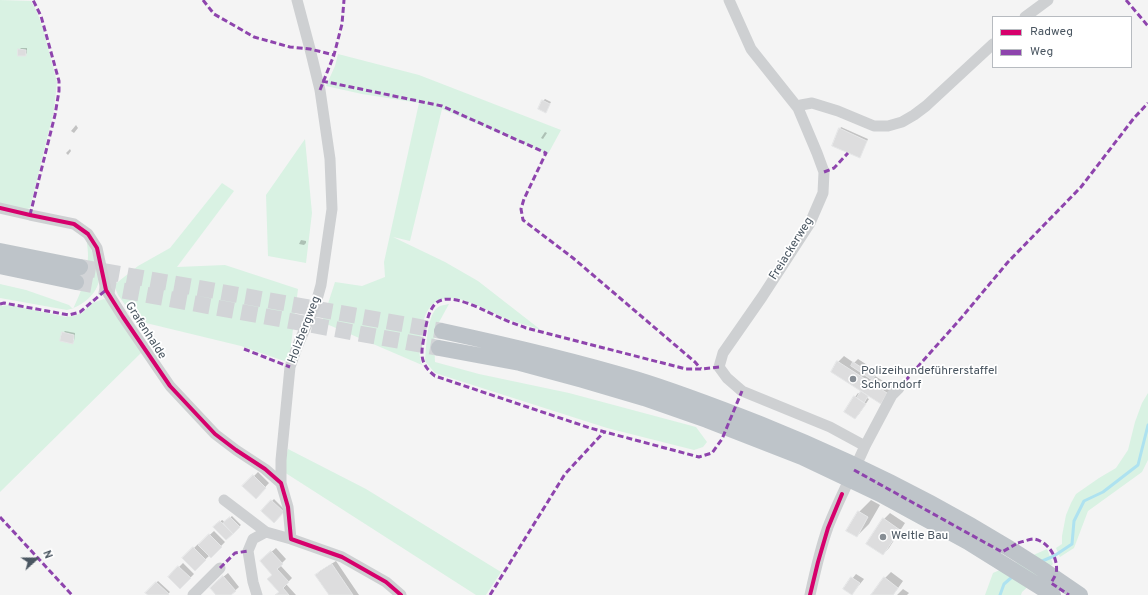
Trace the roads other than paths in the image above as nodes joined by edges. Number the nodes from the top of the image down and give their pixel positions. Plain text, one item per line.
1 (297, 0) edge
2 (729, 0) edge
3 (1048, 0) edge
4 (1027, 16) edge
5 (992, 45) edge
6 (798, 108) junction
7 (0, 208) edge
8 (0, 251) edge
9 (0, 266) edge
10 (80, 267) tunnel mouth
11 (76, 282) tunnel mouth
12 (442, 331) tunnel mouth
13 (439, 348) tunnel mouth
14 (899, 388) dead end
15 (865, 446) junction
16 (281, 460) junction
17 (265, 469) junction
18 (281, 483) junction
19 (224, 500) dead end
20 (266, 532) junction
21 (291, 539) junction
22 (220, 568) dead end
23 (193, 595) edge
24 (257, 595) edge
25 (401, 595) edge
26 (810, 595) edge
27 (1053, 595) edge
28 (1080, 595) edge

1 - 16 street, Holzbergweg
2 - 6 street
3 - 4 street
5 - 6 street
6 - 15 street, Freiackerweg
7 - 17 street, Grafenhalde
8 - 10 highway
9 - 11 highway
12 - 28 highway
13 - 27 highway
14 - 15 street
15 - 26 street
16 - 17 street
16 - 18 street, Holzbergweg
17 - 18 street, Grafenhalde
18 - 21 street, Holzbergweg
19 - 20 street
20 - 21 street
20 - 24 street
21 - 25 street
22 - 23 street

